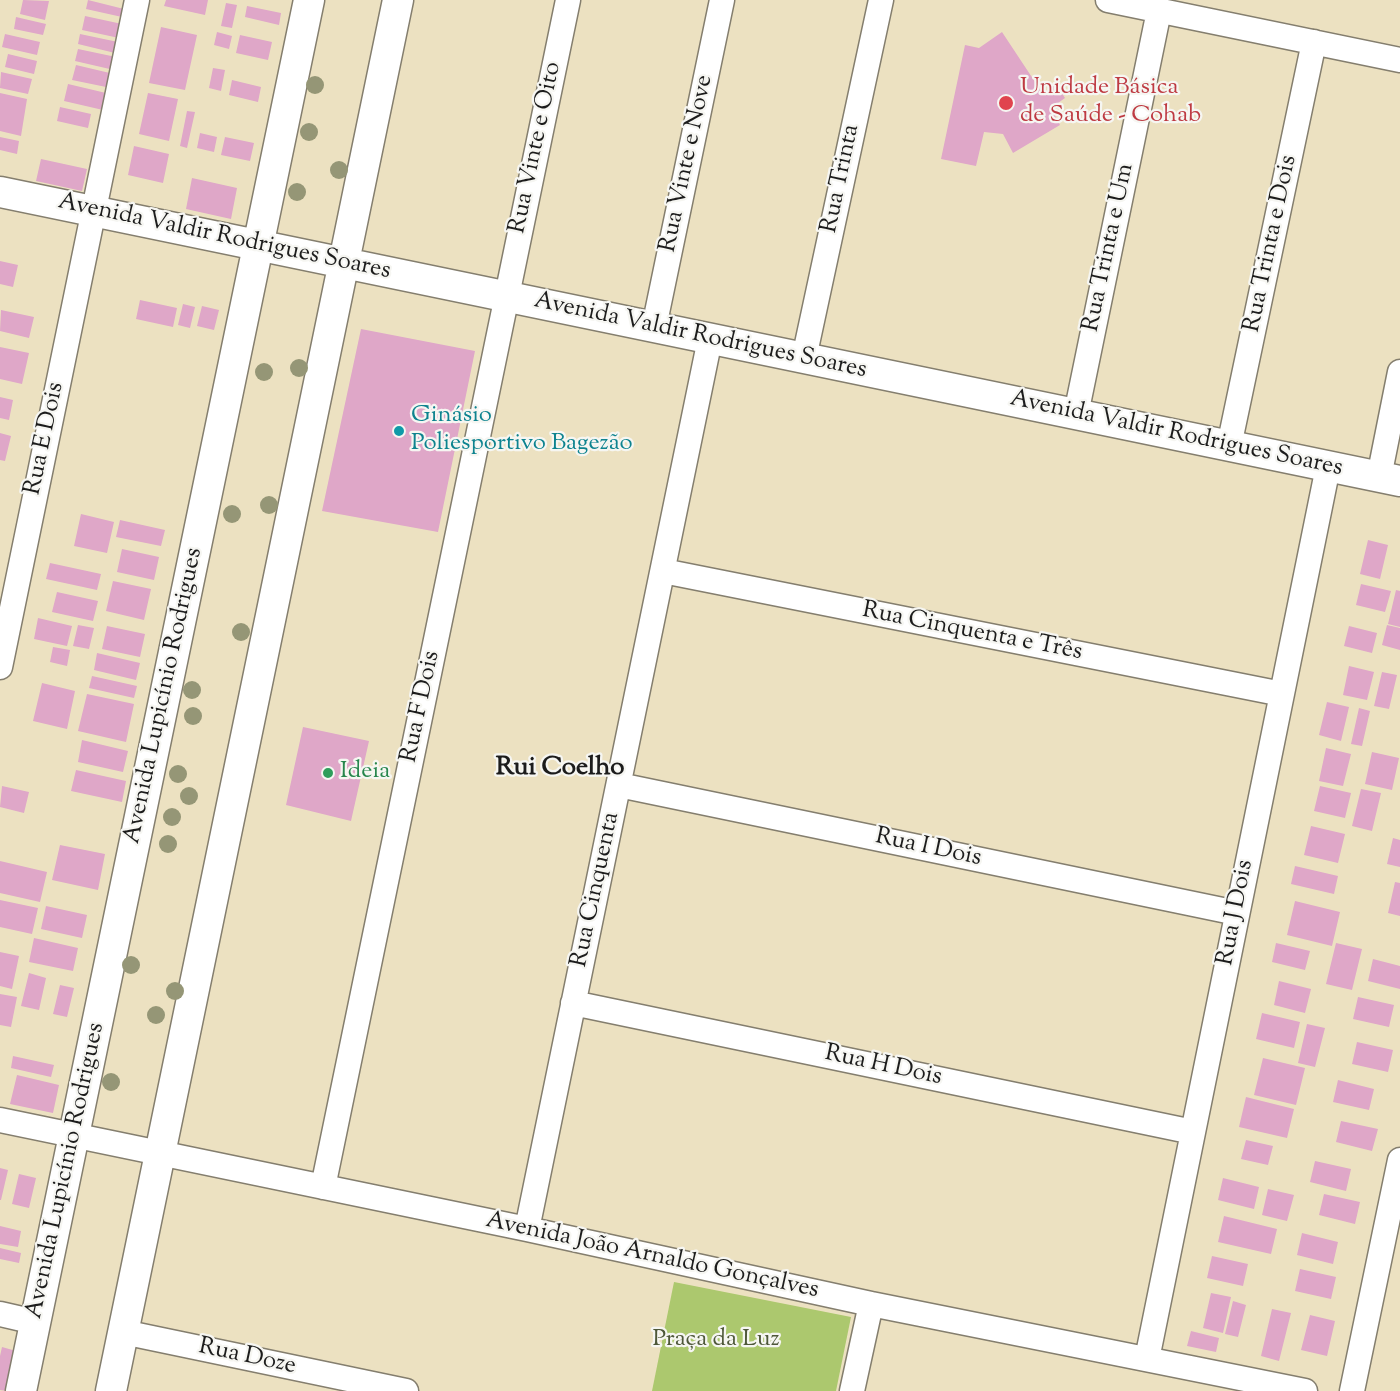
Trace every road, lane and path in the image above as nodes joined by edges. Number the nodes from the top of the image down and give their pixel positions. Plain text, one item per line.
1 (137, 0) edge
2 (309, 0) edge
3 (398, 0) edge
4 (568, 0) edge
5 (722, 0) edge
6 (881, 0) edge
7 (1108, 0) edge
8 (1160, 11) junction
9 (1314, 42) junction
10 (1400, 60) edge
11 (0, 192) edge
12 (93, 211) junction
13 (258, 245) junction
14 (344, 263) junction
15 (507, 297) junction
16 (654, 327) junction
17 (710, 339) junction
18 (804, 358) junction
19 (1400, 372) edge
20 (1076, 414) junction
21 (1229, 446) junction
22 (1328, 467) junction
23 (1390, 479) edge
24 (663, 571) junction
25 (0, 667) edge
26 (1282, 694) junction
27 (619, 785) junction
28 (1237, 913) junction
29 (573, 1003) junction
30 (0, 1120) edge
31 (1193, 1132) junction
32 (74, 1135) junction
33 (160, 1153) junction
34 (1400, 1160) edge
35 (323, 1187) junction
36 (527, 1229) junction
37 (872, 1304) junction
38 (0, 1314) edge
39 (36, 1322) junction
40 (123, 1332) junction
41 (1147, 1359) junction
42 (21, 1391) edge
43 (111, 1391) edge
44 (406, 1391) edge
45 (852, 1391) edge
46 (1305, 1391) edge
47 (1352, 1391) edge

1 - 12 street, Rua E Dois
2 - 13 street, Avenida Lupicínio Rodrigues
3 - 14 street
4 - 15 street, Rua Vinte e Oito
5 - 16 street, Rua Vinte e Nove
6 - 18 street, Rua Trinta
7 - 8 street
8 - 9 street
8 - 20 street, Rua Trinta e Um
9 - 10 street
9 - 21 street, Rua Trinta e Dois
11 - 12 street, Avenida Valdir Rodrigues Soares
12 - 13 street, Avenida Valdir Rodrigues Soares
12 - 25 street, Rua E Dois
13 - 14 street, Avenida Valdir Rodrigues Soares
13 - 32 street, Avenida Lupicínio Rodrigues
14 - 15 street, Avenida Valdir Rodrigues Soares
14 - 33 street
15 - 16 street, Avenida Valdir Rodrigues Soares
15 - 35 street, Rua F Dois
16 - 17 street, Avenida Valdir Rodrigues Soares
17 - 18 street, Avenida Valdir Rodrigues Soares
17 - 24 street, Rua Cinquenta
18 - 20 street, Avenida Valdir Rodrigues Soares
19 - 23 street
20 - 21 street, Avenida Valdir Rodrigues Soares
21 - 22 street, Avenida Valdir Rodrigues Soares
22 - 23 street, Avenida Valdir Rodrigues Soares
22 - 26 street, Rua J Dois
24 - 26 street, Rua Cinquenta e Três
24 - 27 street, Rua Cinquenta
26 - 28 street, Rua J Dois
27 - 28 street, Rua I Dois
27 - 29 street, Rua Cinquenta
28 - 31 street, Rua J Dois
29 - 31 street, Rua H Dois
29 - 36 street, Rua Cinquenta
30 - 32 street, Avenida João Arnaldo Gonçalves
31 - 41 street, Rua J Dois
32 - 33 street, Avenida João Arnaldo Gonçalves
32 - 39 street, Avenida Lupicínio Rodrigues
33 - 35 street, Avenida João Arnaldo Gonçalves
33 - 40 street
34 - 47 street
35 - 36 street, Avenida João Arnaldo Gonçalves
36 - 37 street, Avenida João Arnaldo Gonçalves
37 - 41 street, Avenida João Arnaldo Gonçalves
37 - 45 street
38 - 39 street
39 - 42 street, Avenida Lupicínio Rodrigues
40 - 43 street
40 - 44 street, Rua Doze
41 - 46 street, Avenida João Arnaldo Gonçalves

